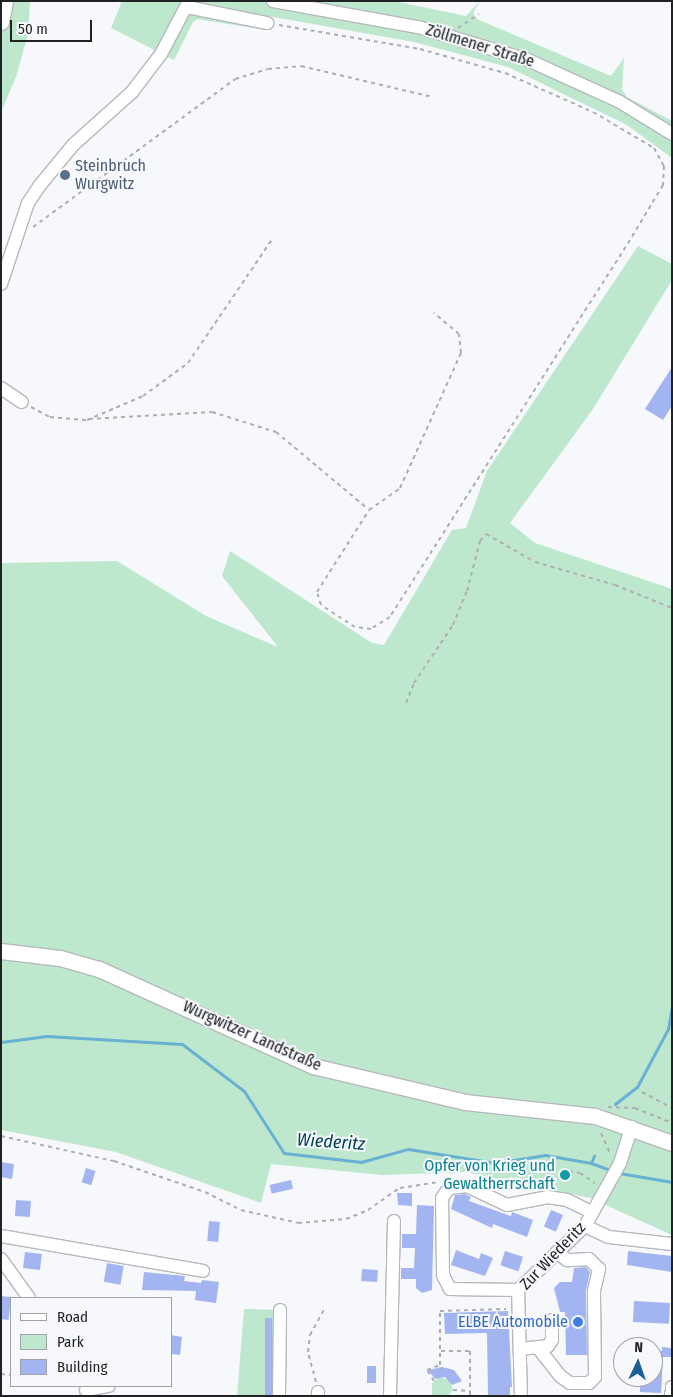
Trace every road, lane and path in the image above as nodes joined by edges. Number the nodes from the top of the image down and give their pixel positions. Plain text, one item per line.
1 (5, 1) edge
2 (273, 1) edge
3 (188, 4) edge
4 (480, 14) dead end
5 (1, 22) edge
6 (267, 23) joint
7 (453, 36) junction
8 (432, 97) dead end
9 (672, 134) edge
10 (16, 238) junction
11 (274, 238) dead end
12 (1, 284) edge
13 (434, 313) dead end
14 (1, 388) edge
15 (22, 402) joint
16 (87, 420) junction
17 (369, 510) junction
18 (672, 608) edge
19 (406, 703) dead end
20 (1, 950) edge
21 (642, 1092) dead end
22 (672, 1108) edge
23 (606, 1110) dead end
24 (672, 1123) edge
25 (601, 1126) dead end
26 (632, 1127) junction
27 (1, 1136) edge
28 (672, 1143) edge
29 (616, 1161) junction
30 (561, 1170) dead end
31 (591, 1180) dead end
32 (446, 1181) dead end
33 (592, 1212) junction
34 (394, 1221) dead end
35 (584, 1226) junction
36 (1, 1236) edge
37 (672, 1244) edge
38 (557, 1252) junction
39 (1, 1259) edge
40 (203, 1271) dead end
41 (518, 1290) junction
42 (28, 1297) edge
43 (519, 1309) junction
44 (280, 1310) dead end
45 (324, 1310) dead end
46 (552, 1320) dead end
47 (520, 1349) junction
48 (539, 1349) junction
49 (440, 1351) junction
50 (434, 1380) dead end
51 (103, 1387) edge
52 (672, 1387) edge
53 (86, 1390) edge
54 (453, 1390) dead end
55 (470, 1391) junction
56 (318, 1394) edge
57 (279, 1396) edge
58 (390, 1396) edge
59 (470, 1396) edge
60 (521, 1396) edge
61 (671, 1396) edge

1 - 5 main road
2 - 7 street, Zöllmener Straße
3 - 6 street
3 - 10 street
4 - 7 path
6 - 17 path
7 - 9 street, Zöllmener Straße
8 - 10 path
10 - 12 street
11 - 16 path
13 - 17 path
14 - 15 street
15 - 16 path
16 - 17 path
18 - 19 path
20 - 26 main road, Wurgwitzer Landstraße
21 - 22 path
23 - 24 path
25 - 29 path
26 - 28 main road, Wurgwitzer Landstraße
26 - 29 street, Zur Wiederitz
27 - 32 path
29 - 33 street, Zur Wiederitz
30 - 31 path
33 - 35 street, Zur Wiederitz
33 - 41 street
34 - 58 street
35 - 37 street
35 - 38 street, Zur Wiederitz
36 - 40 street
38 - 41 street, Zur Wiederitz
38 - 48 street
39 - 42 street
41 - 43 street, Zur Wiederitz
43 - 47 street, Zur Wiederitz
43 - 49 path
44 - 57 street
45 - 56 path
46 - 48 street
47 - 48 street
47 - 60 street, Zur Wiederitz
49 - 50 path
49 - 55 path
51 - 53 street
52 - 61 street
54 - 55 path
55 - 59 path

